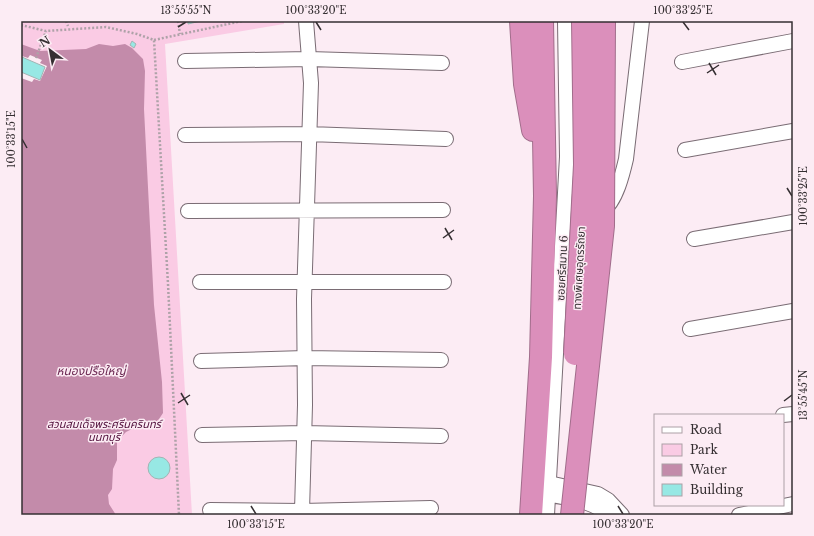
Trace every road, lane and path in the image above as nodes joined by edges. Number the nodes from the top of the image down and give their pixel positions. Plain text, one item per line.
1 (66, 21) edge
2 (178, 21) edge
3 (242, 21) edge
4 (306, 21) edge
5 (521, 21) edge
6 (542, 21) edge
7 (565, 21) edge
8 (583, 21) edge
9 (604, 21) edge
10 (642, 21) edge
11 (21, 25) edge
12 (68, 26) dead end
13 (46, 31) junction
14 (180, 34) junction
15 (154, 40) junction
16 (793, 42) edge
17 (36, 58) dead end
18 (309, 59) junction
19 (185, 62) dead end
20 (682, 62) dead end
21 (442, 63) dead end
22 (793, 131) edge
23 (309, 134) junction
24 (185, 136) dead end
25 (446, 139) dead end
26 (685, 150) dead end
27 (545, 196) junction
28 (442, 210) dead end
29 (188, 211) dead end
30 (307, 211) junction
31 (565, 216) junction
32 (793, 222) edge
33 (694, 239) dead end
34 (200, 282) dead end
35 (305, 282) junction
36 (444, 282) dead end
37 (793, 311) edge
38 (690, 329) dead end
39 (305, 358) junction
40 (441, 360) dead end
41 (201, 361) dead end
42 (304, 433) junction
43 (202, 435) dead end
44 (441, 436) dead end
45 (548, 489) junction
46 (793, 504) edge
47 (431, 508) dead end
48 (210, 510) dead end
49 (302, 511) junction
50 (764, 512) edge
51 (179, 515) edge
52 (531, 515) edge
53 (547, 515) edge
54 (566, 515) edge
55 (572, 515) edge
56 (607, 515) edge
57 (622, 515) edge
58 (739, 515) edge

1 - 12 path
2 - 14 path
3 - 14 path
4 - 18 street
5 - 27 highway
6 - 27 highway
7 - 31 street, ซอยศรีสมาน 6
8 - 54 highway, ทางพิเศษอุดรรัถยา, bridge
9 - 55 highway, bridge
10 - 31 street
11 - 13 path
13 - 15 path
13 - 17 path
14 - 15 path
15 - 51 path
16 - 20 street
18 - 19 street
18 - 21 street
18 - 23 street
22 - 26 street
23 - 24 street
23 - 25 street
23 - 30 street
27 - 52 highway
28 - 30 street
29 - 30 street
30 - 35 street
31 - 45 street, ซอยศรีสมาน 6
32 - 33 street
34 - 35 street
35 - 36 street
35 - 39 street
37 - 38 street
39 - 40 street
39 - 41 street
39 - 42 street
42 - 43 street
42 - 44 street
42 - 49 street
45 - 53 street, ซอยศรีสมาน 6
45 - 56 street
45 - 57 street
46 - 50 street
47 - 49 street
48 - 49 street
50 - 58 street

